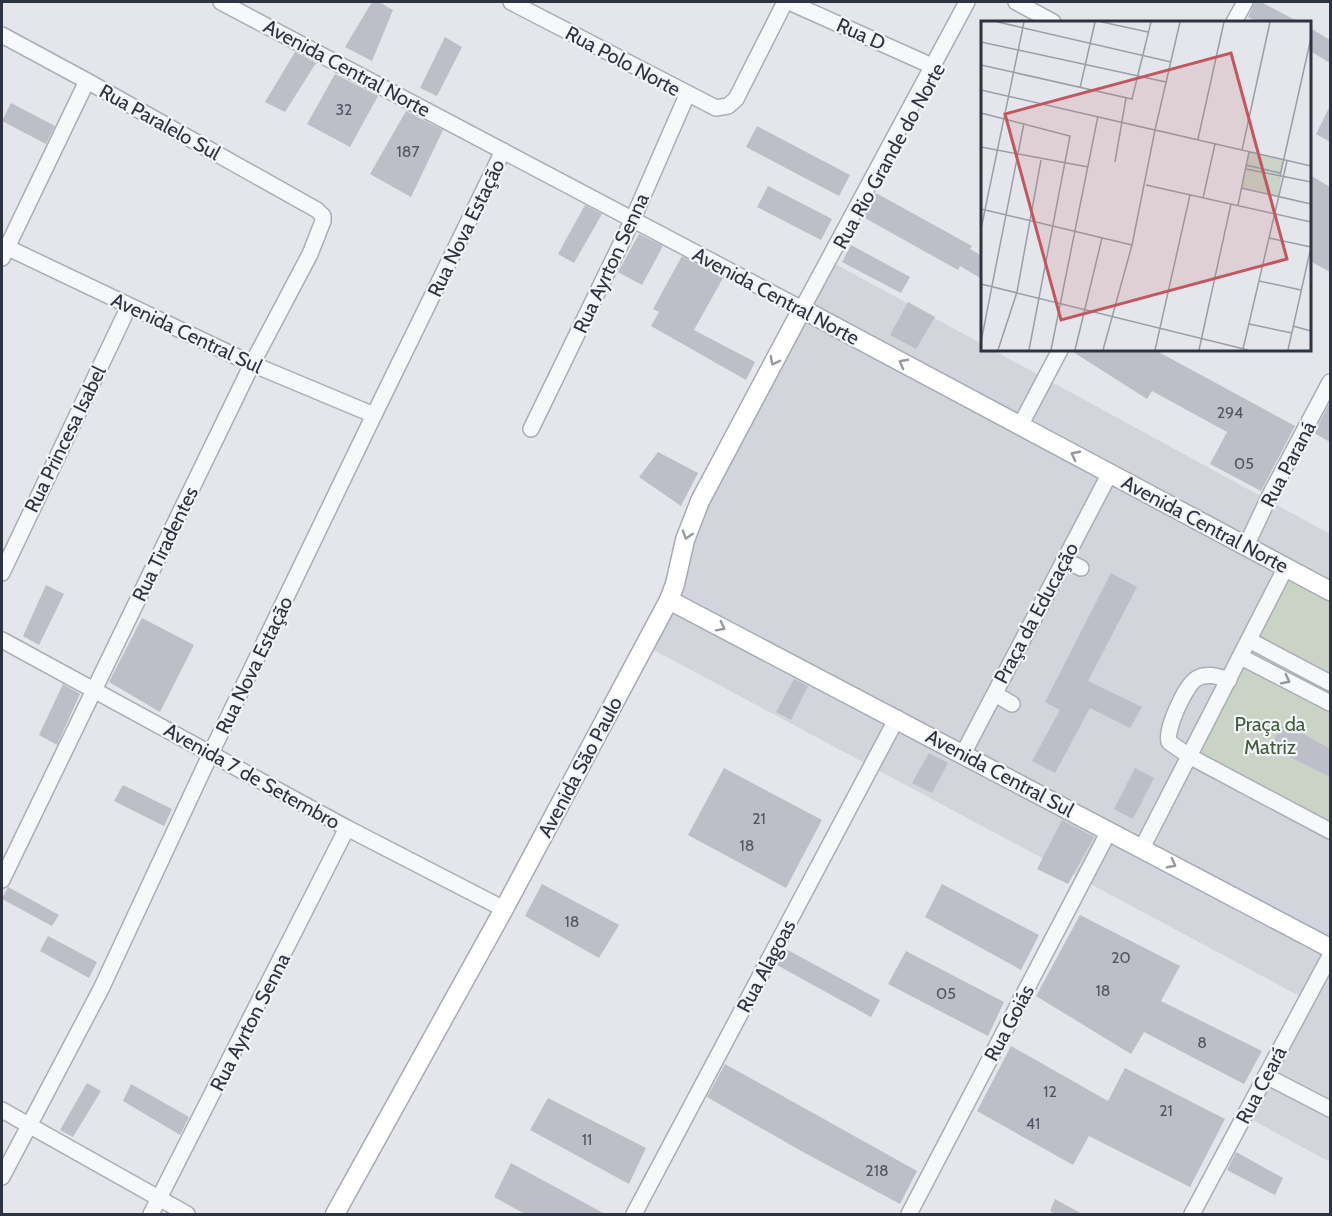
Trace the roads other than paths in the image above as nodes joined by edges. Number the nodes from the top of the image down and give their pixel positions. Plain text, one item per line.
1 (221, 2) edge
2 (237, 2) edge
3 (510, 2) edge
4 (787, 2) edge
5 (967, 2) edge
6 (973, 2) edge
7 (1016, 2) edge
8 (1245, 2) edge
9 (1051, 21) edge
10 (1235, 21) edge
11 (2, 35) edge
12 (932, 66) junction
13 (87, 81) junction
14 (687, 95) junction
15 (503, 151) junction
16 (316, 210) joint
17 (634, 217) junction
18 (3, 250) edge
19 (129, 306) junction
20 (804, 308) junction
21 (1059, 351) edge
22 (252, 364) junction
23 (1330, 382) edge
24 (374, 415) junction
25 (1020, 426) junction
26 (531, 429) dead end
27 (1110, 473) junction
28 (1246, 546) junction
29 (1064, 560) junction
30 (1286, 567) junction
31 (1081, 568) dead end
32 (2, 573) edge
33 (1330, 591) edge
34 (669, 600) junction
35 (2, 640) edge
36 (1249, 640) junction
37 (1240, 657) junction
38 (1228, 680) junction
39 (1330, 683) edge
40 (94, 690) junction
41 (995, 694) junction
42 (1330, 703) edge
43 (1012, 704) dead end
44 (897, 718) junction
45 (211, 753) junction
46 (963, 754) junction
47 (1189, 756) junction
48 (347, 828) junction
49 (1109, 831) junction
50 (1330, 831) edge
51 (1142, 848) junction
52 (2, 880) edge
53 (504, 909) junction
54 (1330, 948) edge
55 (1330, 956) edge
56 (1266, 1076) junction
57 (1330, 1109) edge
58 (2, 1110) edge
59 (29, 1125) junction
60 (2, 1177) edge
61 (161, 1199) junction
62 (151, 1215) edge
63 (187, 1215) edge
64 (335, 1215) edge
65 (634, 1215) edge
66 (909, 1215) edge
67 (1192, 1215) edge

1 - 15 street, Avenida Central Norte
2 - 17 street
3 - 14 street, Rua Polo Norte
4 - 12 street, Rua D
4 - 14 street, Rua Polo Norte
5 - 12 street, Rua Rio Grande do Norte
6 - 20 street, Rua Rio Grande do Norte
7 - 9 street
8 - 10 street
11 - 13 street, Rua Paralelo Sul
12 - 20 street, Rua Rio Grande do Norte
13 - 16 street, Rua Paralelo Sul
13 - 18 street
14 - 17 street, Rua Ayrton Senna
15 - 17 street, Avenida Central Norte
15 - 24 street, Rua Nova Estação
16 - 22 street, Rua Tiradentes
17 - 20 street, Avenida Central Norte
17 - 26 street, Rua Ayrton Senna
18 - 19 street, Avenida Central Sul
19 - 22 street, Avenida Central Sul
19 - 32 street, Rua Princesa Isabel
25 -> 20 main road, Avenida Central Norte
20 -> 34 main road, Avenida São Paulo
21 - 25 street
22 - 24 street, Avenida Central Sul
22 - 40 street, Rua Tiradentes
23 - 28 street, Rua Paraná
24 - 45 street, Rua Nova Estação
27 -> 25 main road, Avenida Central Norte
27 - 28 main road, Avenida Central Norte
27 - 29 street, Praça da Educação
28 - 30 main road, Avenida Central Norte
29 - 31 street
29 - 41 street, Praça da Educação
30 - 33 main road, Avenida Central Norte
30 - 36 street
34 -> 44 main road, Avenida Central Sul
34 - 53 main road, Avenida São Paulo
35 - 40 street, Avenida 7 de Setembro
36 - 37 street
36 - 39 street
37 - 38 street
37 -> 42 street
38 - 47 street
38 - 47 street
40 - 45 street, Avenida 7 de Setembro
40 - 52 street, Rua Tiradentes
41 - 43 street
41 - 46 street, Praça da Educação
44 - 46 main road, Avenida Central Sul
44 - 65 street, Rua Alagoas
45 - 48 street, Avenida 7 de Setembro
45 - 59 street, Rua Nova Estação
46 - 49 main road, Avenida Central Sul
47 - 50 street
47 - 51 street
48 - 53 street, Avenida 7 de Setembro
48 - 61 street, Rua Ayrton Senna
49 - 51 main road, Avenida Central Sul
49 - 66 street, Rua Goiás
51 -> 54 main road, Avenida Central Sul
53 - 64 main road, Avenida São Paulo
55 - 56 street, Rua Ceará
56 - 57 street
56 - 67 street, Rua Ceará
58 - 59 street
59 - 60 street, Rua Nova Estação
59 - 61 street
61 - 62 street, Rua Ayrton Senna
61 - 63 street

